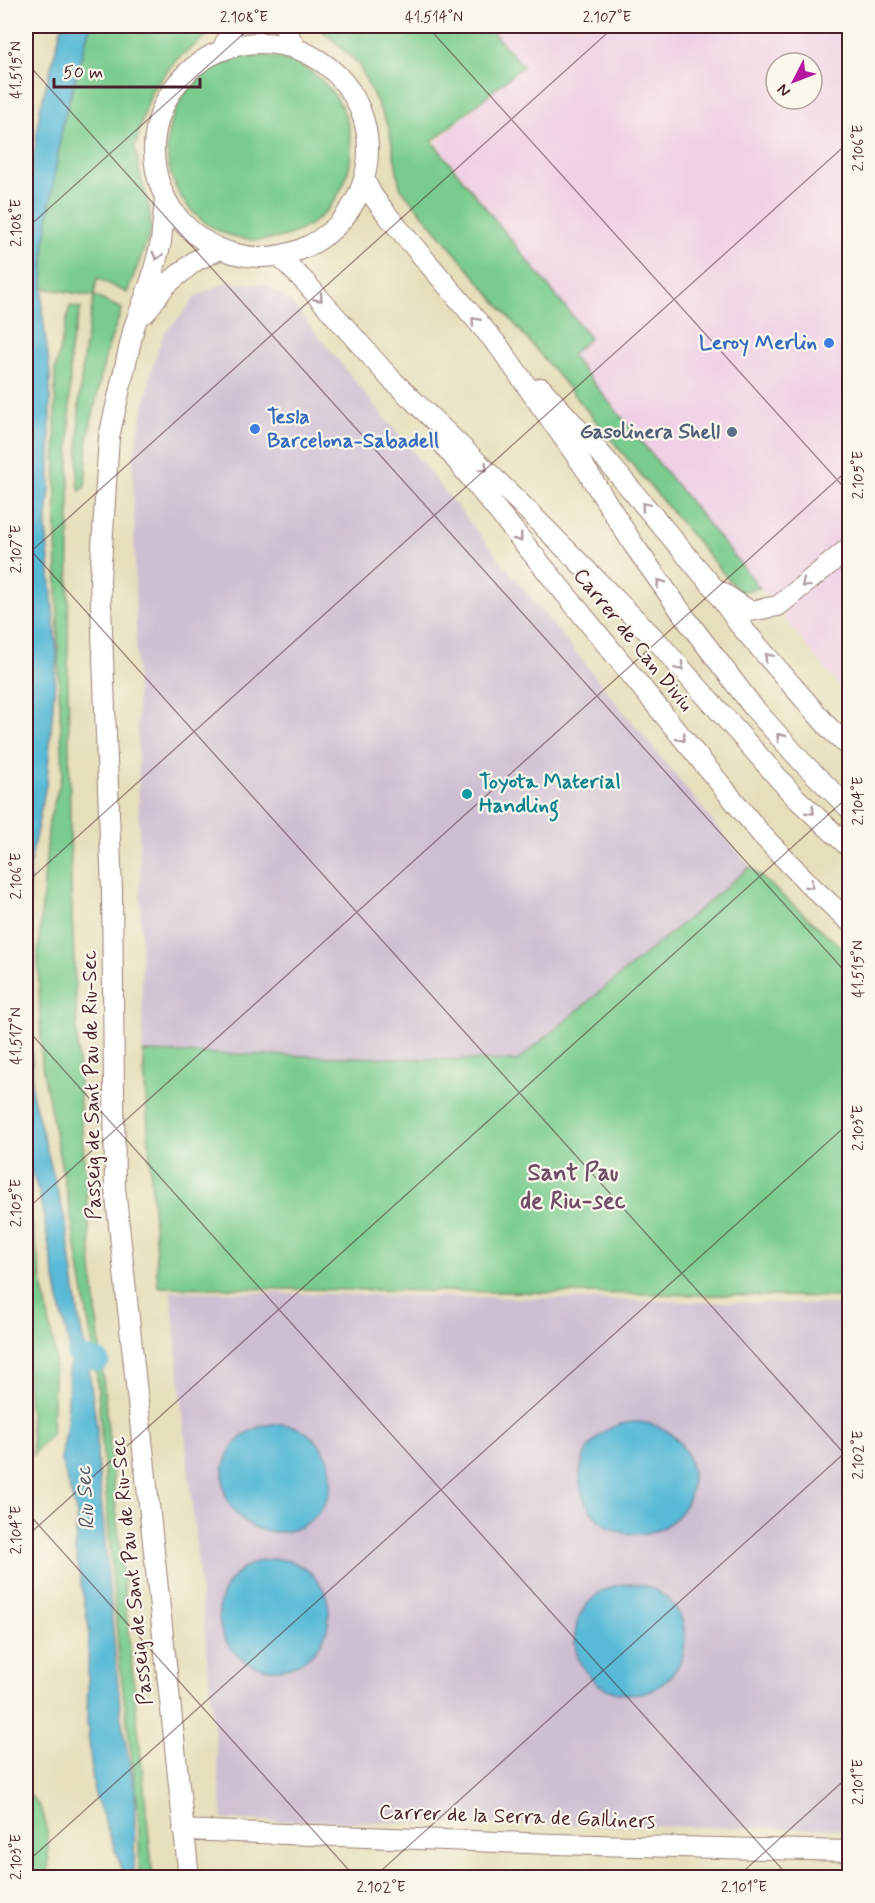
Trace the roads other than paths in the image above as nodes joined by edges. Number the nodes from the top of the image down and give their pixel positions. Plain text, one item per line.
1 (233, 26) edge
2 (284, 26) edge
3 (846, 26) edge
4 (849, 30) edge
5 (296, 49) junction
6 (222, 50) junction
7 (364, 179) junction
8 (165, 198) junction
9 (220, 249) junction
10 (279, 256) junction
11 (134, 327) junction
12 (500, 348) junction
13 (390, 378) junction
14 (849, 547) edge
15 (714, 588) junction
16 (849, 747) edge
17 (849, 809) edge
18 (849, 848) edge
19 (849, 922) edge
20 (183, 1830) junction
21 (849, 1851) edge
22 (189, 1878) edge

1 - 6 street
2 - 5 street
3 - 4 street
5 - 6 street
5 - 7 street
6 - 8 street
7 - 10 street
12 -> 7 street
8 - 9 street
8 -> 11 street, Passeig de Sant Pau de Riu-Sec
9 - 10 street
9 - 11 street, Passeig de Sant Pau de Riu-Sec
10 -> 13 street, Carrer de Can Diviu
11 - 20 street, Passeig de Sant Pau de Riu-Sec
15 -> 12 street
17 -> 12 street
13 -> 18 street, Carrer de Can Diviu
13 -> 19 street, Carrer de Can Diviu
14 -> 15 street
16 -> 15 street
20 - 21 street, Carrer de la Serra de Galliners
20 - 22 street, Passeig de Sant Pau de Riu-Sec

